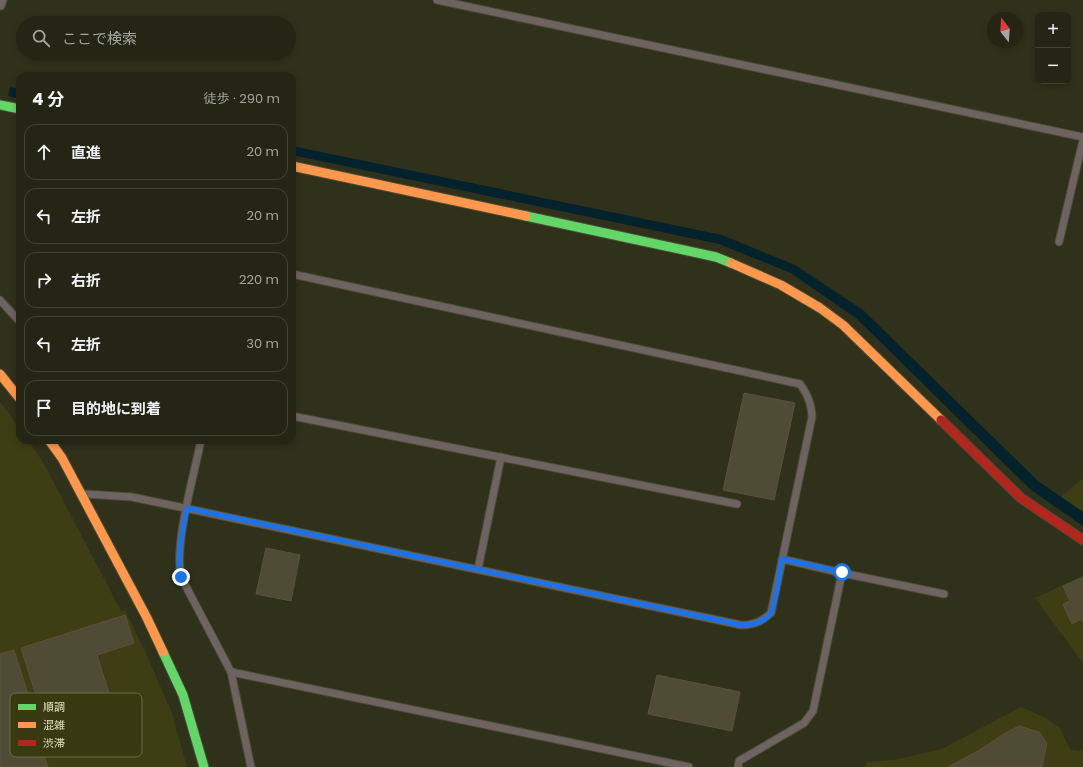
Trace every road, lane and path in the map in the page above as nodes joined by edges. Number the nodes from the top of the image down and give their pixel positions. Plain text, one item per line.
1 (437, 0) edge
2 (0, 105) edge
3 (16, 108) edge
4 (1083, 137) edge
5 (1083, 140) edge
6 (296, 167) edge
7 (1059, 242) dead end
8 (296, 275) edge
9 (0, 300) edge
10 (16, 318) edge
11 (0, 374) edge
12 (16, 393) edge
13 (296, 417) edge
14 (52, 444) edge
15 (200, 444) edge
16 (500, 457) junction
17 (81, 494) junction
18 (737, 504) dead end
19 (187, 508) junction
20 (1083, 540) edge
21 (782, 559) junction
22 (478, 569) junction
23 (842, 572) junction
24 (944, 594) dead end
25 (231, 672) junction
26 (204, 767) edge
27 (251, 767) edge
28 (689, 767) edge
29 (738, 767) edge

1 - 4 lane
2 - 3 street
5 - 7 lane
6 - 20 street
8 - 21 lane
9 - 10 lane
11 - 12 street
13 - 16 lane
14 - 17 street
15 - 19 lane
16 - 18 lane
16 - 22 lane
17 - 19 lane
17 - 26 street
19 - 22 lane
19 - 25 lane
21 - 22 lane
21 - 23 lane
23 - 24 lane
23 - 29 lane
25 - 27 lane
25 - 28 lane

